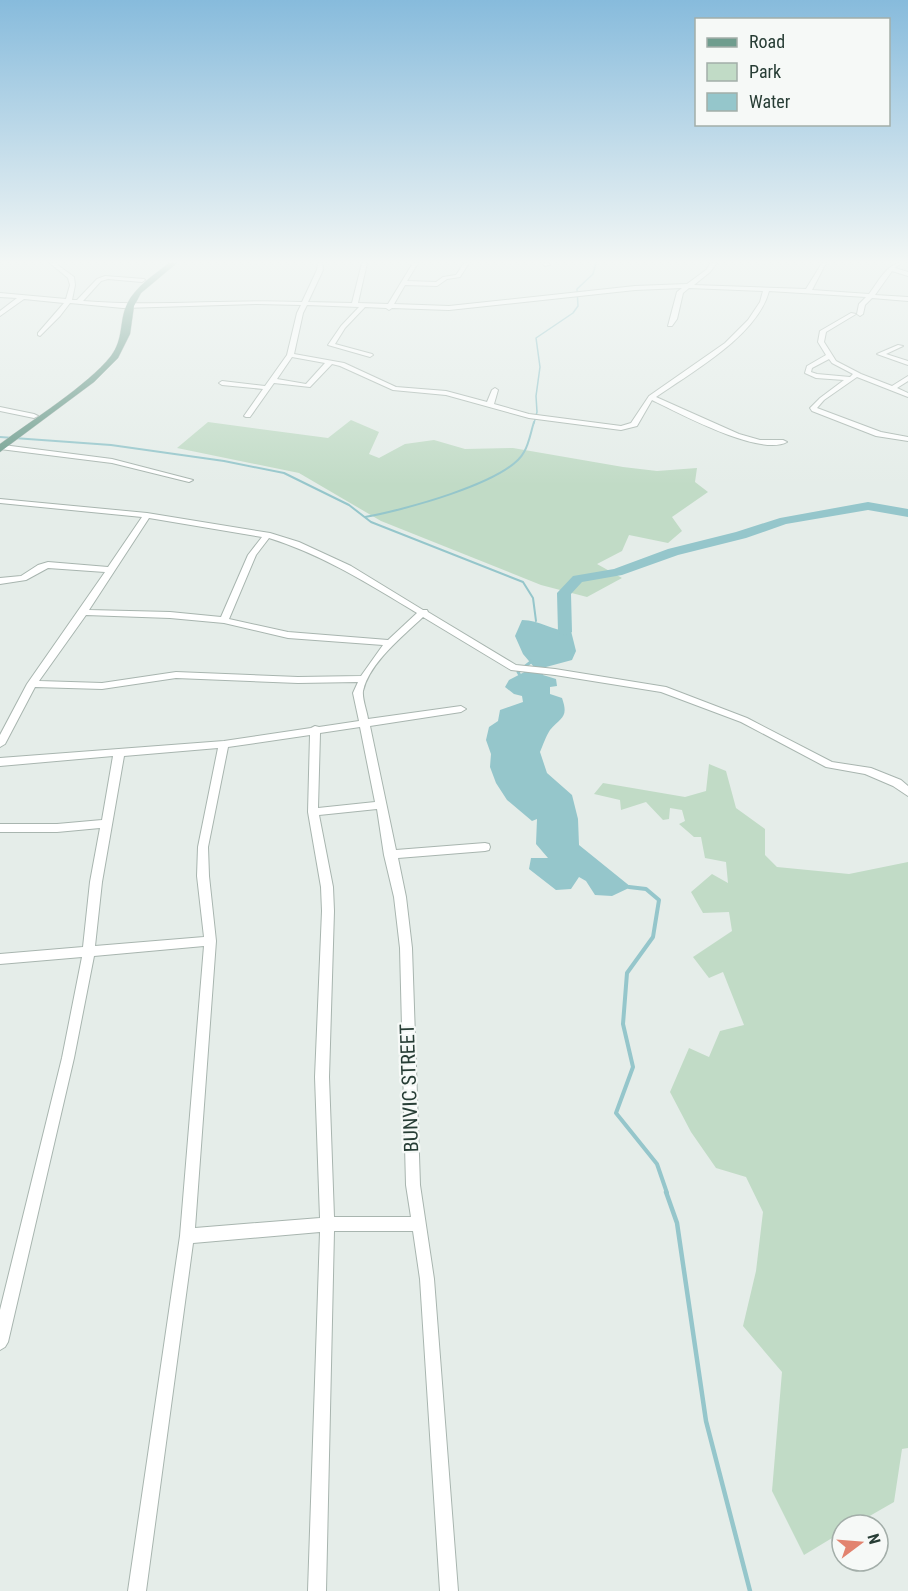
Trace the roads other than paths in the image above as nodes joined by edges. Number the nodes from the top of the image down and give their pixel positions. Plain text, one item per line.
1 (116, 337) edge
2 (124, 337) edge
3 (293, 337) edge
4 (336, 337) edge
5 (734, 337) edge
6 (822, 337) edge
7 (900, 346) dead end
8 (370, 355) dead end
9 (831, 355) junction
10 (290, 356) junction
11 (330, 362) junction
12 (908, 363) edge
13 (855, 377) junction
14 (908, 378) edge
15 (274, 381) junction
16 (222, 383) dead end
17 (268, 388) junction
18 (891, 389) junction
19 (495, 390) dead end
20 (908, 395) edge
21 (651, 397) junction
22 (490, 405) junction
23 (0, 409) edge
24 (34, 416) junction
25 (248, 416) dead end
26 (908, 439) edge
27 (7, 441) edge
28 (783, 442) dead end
29 (189, 480) dead end
30 (0, 501) edge
31 (147, 515) junction
32 (267, 535) junction
33 (110, 570) junction
34 (0, 581) edge
35 (83, 612) junction
36 (424, 612) junction
37 (224, 620) junction
38 (390, 643) junction
39 (362, 679) junction
40 (32, 684) junction
41 (461, 709) dead end
42 (363, 722) junction
43 (315, 729) junction
44 (0, 744) edge
45 (225, 744) junction
46 (119, 753) junction
47 (0, 762) edge
48 (908, 792) edge
49 (380, 805) junction
50 (313, 812) junction
51 (105, 824) junction
52 (0, 828) edge
53 (485, 847) dead end
54 (390, 855) junction
55 (210, 941) junction
56 (89, 950) junction
57 (0, 959) edge
58 (327, 1224) junction
59 (419, 1224) junction
60 (187, 1236) junction
61 (0, 1342) edge
62 (137, 1591) edge
63 (317, 1591) edge
64 (449, 1591) edge

1 - 24 main road
2 - 27 main road
3 - 10 street
4 - 8 street
5 - 21 street
6 - 9 street
7 - 12 street
9 - 13 street
9 - 13 street
10 - 11 street
10 - 15 street
11 - 15 street
11 - 22 street
13 - 18 street
13 - 26 street
14 - 18 street
15 - 17 street
16 - 17 street
17 - 25 street
18 - 20 street
19 - 22 street
21 - 22 street
21 - 28 street
23 - 24 street
24 - 27 main road
27 - 29 street
30 - 31 street
31 - 32 street
31 - 33 street
32 - 36 street
32 - 37 street
33 - 34 street
33 - 35 street
35 - 37 street
35 - 40 street
36 - 38 street
36 - 48 street
37 - 38 street
38 - 39 street
39 - 40 street
39 - 42 street, BUNVIC STREET
40 - 44 street
41 - 42 street
42 - 43 street
42 - 49 street, BUNVIC STREET
43 - 45 street
43 - 50 street
45 - 46 street
45 - 55 street
46 - 47 street
46 - 51 street
49 - 50 street
49 - 54 street, BUNVIC STREET
50 - 58 street
51 - 52 street
51 - 56 street
53 - 54 street
54 - 59 street, BUNVIC STREET
55 - 56 street
55 - 60 street
56 - 57 street
56 - 61 street
58 - 59 street
58 - 60 street
58 - 63 street
59 - 64 street, BUNVIC STREET
60 - 62 street

